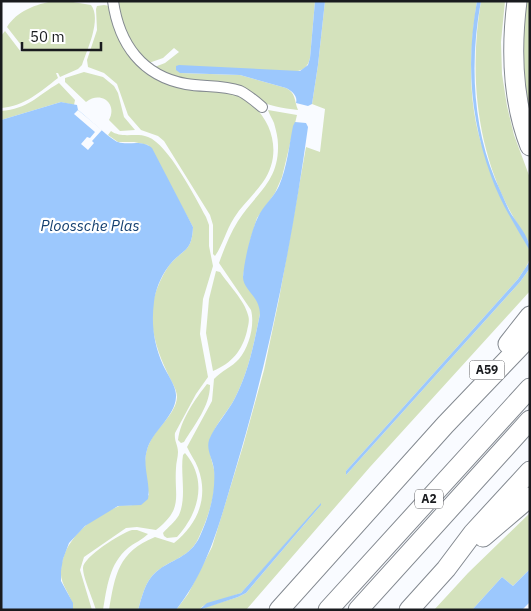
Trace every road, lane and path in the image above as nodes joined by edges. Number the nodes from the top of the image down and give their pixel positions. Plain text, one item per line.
1 (113, 1) edge
2 (517, 1) edge
3 (262, 107) dead end
4 (530, 146) edge
5 (530, 316) edge
6 (530, 336) edge
7 (530, 388) edge
8 (530, 420) edge
9 (445, 425) junction
10 (530, 472) edge
11 (530, 497) edge
12 (446, 569) junction
13 (279, 610) edge
14 (328, 610) edge
15 (358, 610) edge
16 (410, 610) edge

1 - 3 street
2 - 4 highway
5 - 9 highway, A59
6 - 9 highway
7 - 14 highway, A2
8 - 15 highway, A2
9 - 13 highway
10 - 12 highway
11 - 12 highway
12 - 16 highway

